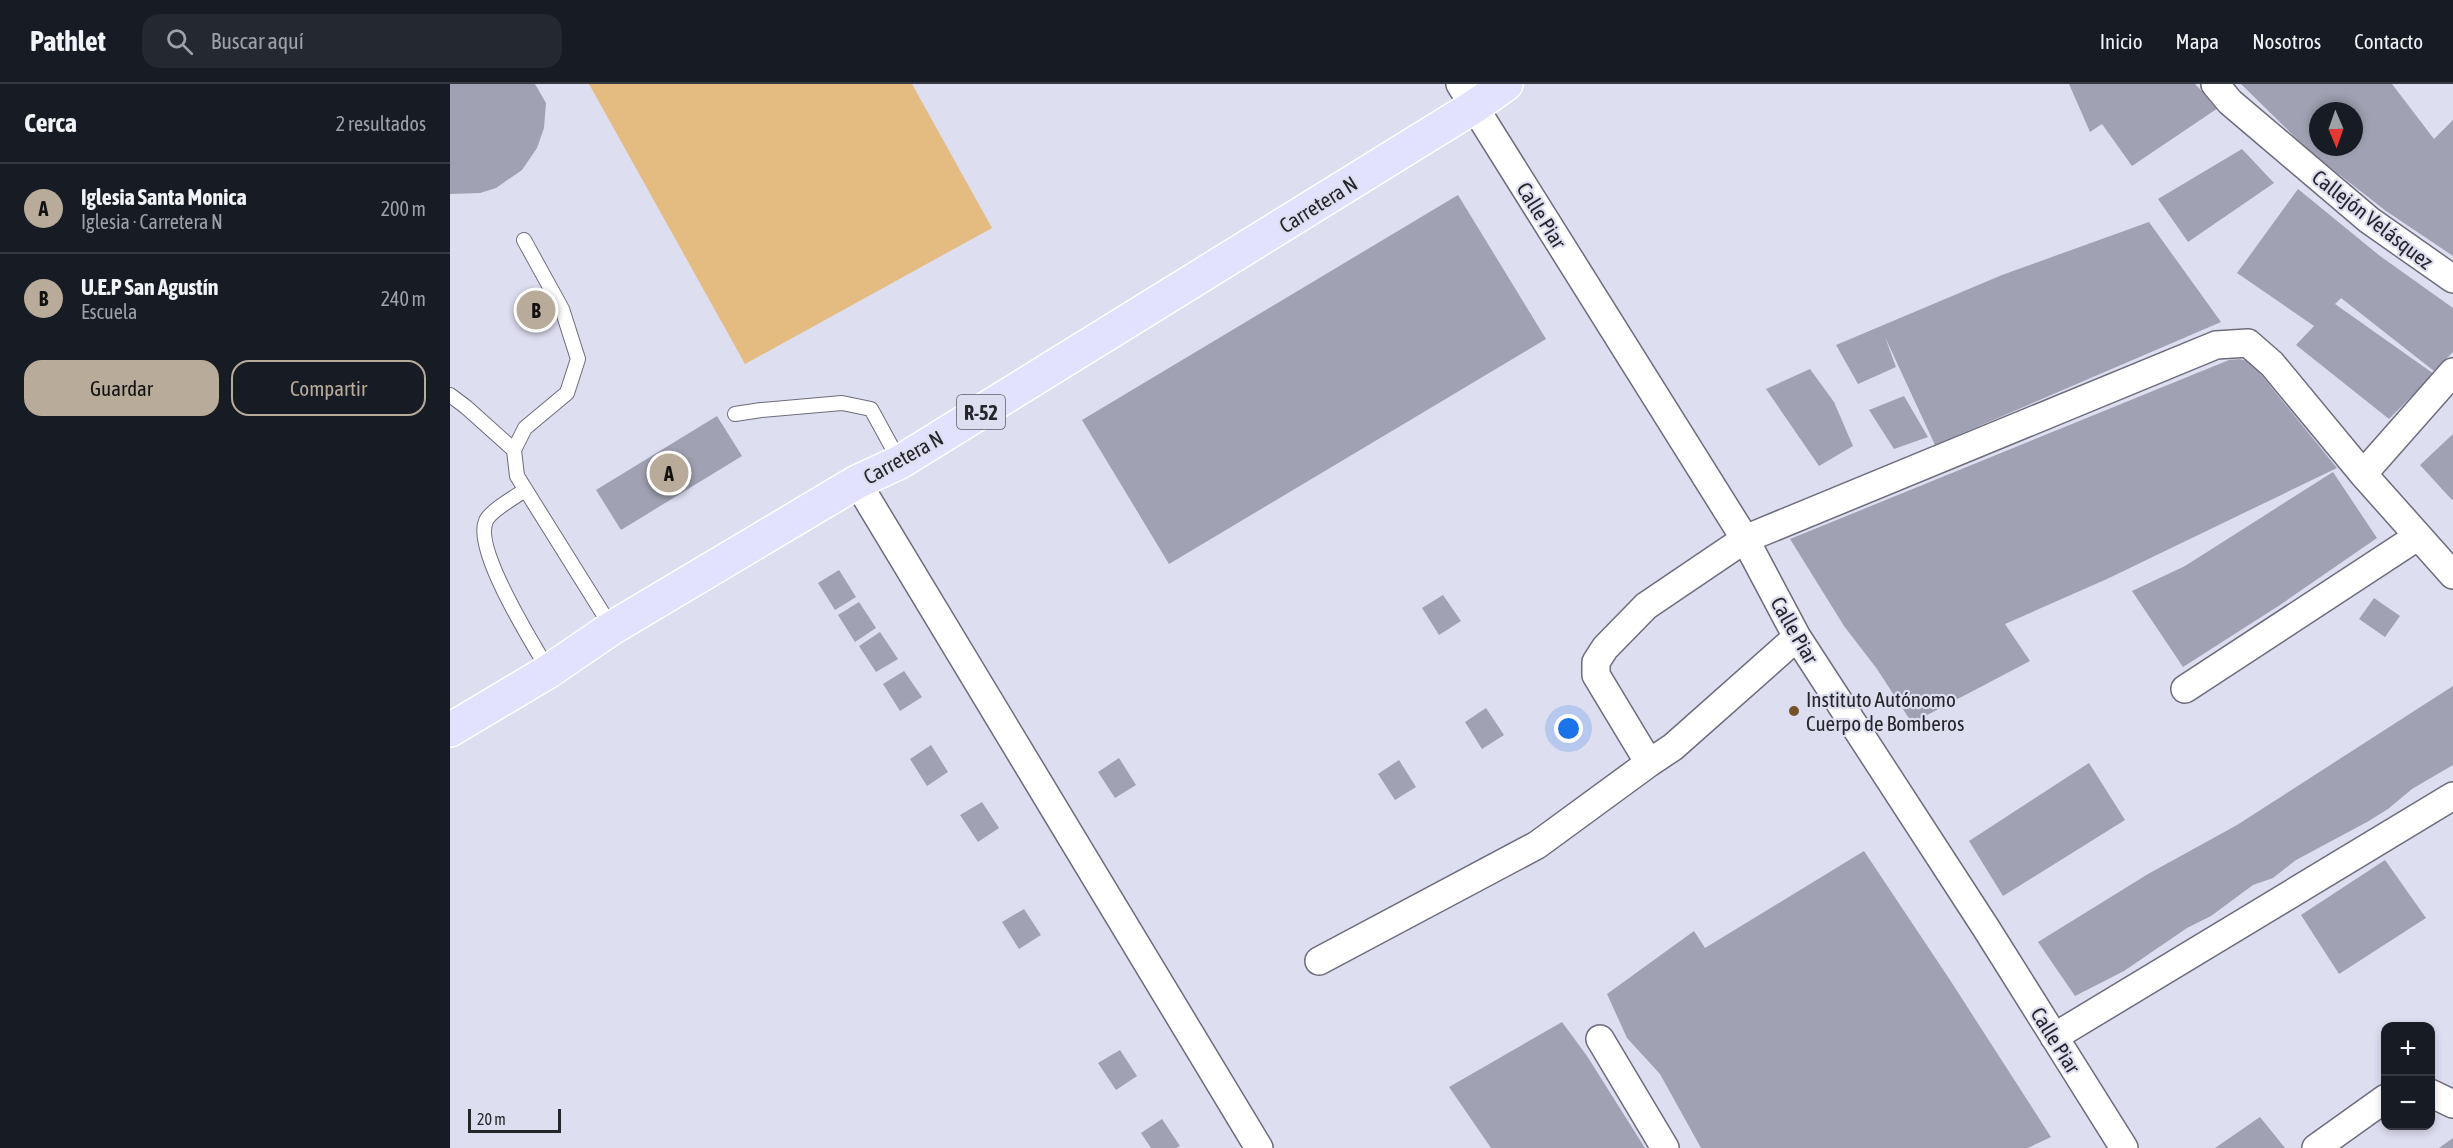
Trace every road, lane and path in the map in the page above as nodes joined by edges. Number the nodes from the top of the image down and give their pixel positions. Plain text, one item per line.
1 (1506, 84) edge
2 (2215, 84) edge
3 (1467, 95) edge
4 (524, 240) dead end
5 (2453, 279) edge
6 (2453, 372) edge
7 (450, 395) edge
8 (735, 414) dead end
9 (514, 450) junction
10 (900, 462) junction
11 (2363, 474) junction
12 (857, 482) junction
13 (525, 489) junction
14 (2417, 537) junction
15 (1745, 539) junction
16 (2453, 575) edge
17 (612, 628) junction
18 (1797, 637) junction
19 (549, 670) junction
20 (2185, 689) dead end
21 (450, 730) edge
22 (1649, 763) junction
23 (2453, 796) edge
24 (1319, 961) dead end
25 (2054, 1036) junction
26 (1600, 1039) dead end
27 (2435, 1096) edge
28 (2381, 1101) edge
29 (2453, 1104) edge
30 (1259, 1148) edge
31 (1665, 1148) edge
32 (2124, 1148) edge
33 (2316, 1148) edge

1 - 3 main road, Carretera N / R-52
2 - 5 street, Callejón Velásquez
3 - 10 main road, Carretera N / R-52
3 - 15 street, Calle Piar
4 - 9 lane
6 - 11 street
7 - 9 lane
8 - 10 lane
9 - 13 lane
10 - 12 main road, Carretera N / R-52
11 - 14 street
11 - 15 street
12 - 17 main road, Carretera N / R-52
12 - 30 street
13 - 17 lane
13 - 19 lane
14 - 16 street
14 - 20 street
15 - 18 street, Calle Piar
15 - 22 street
17 - 19 main road, Carretera N / R-52
18 - 22 street
18 - 25 street, Calle Piar
19 - 21 main road, Carretera N / R-52
22 - 24 street
23 - 25 street
25 - 32 street, Calle Piar
26 - 31 street
27 - 29 street
28 - 33 street

